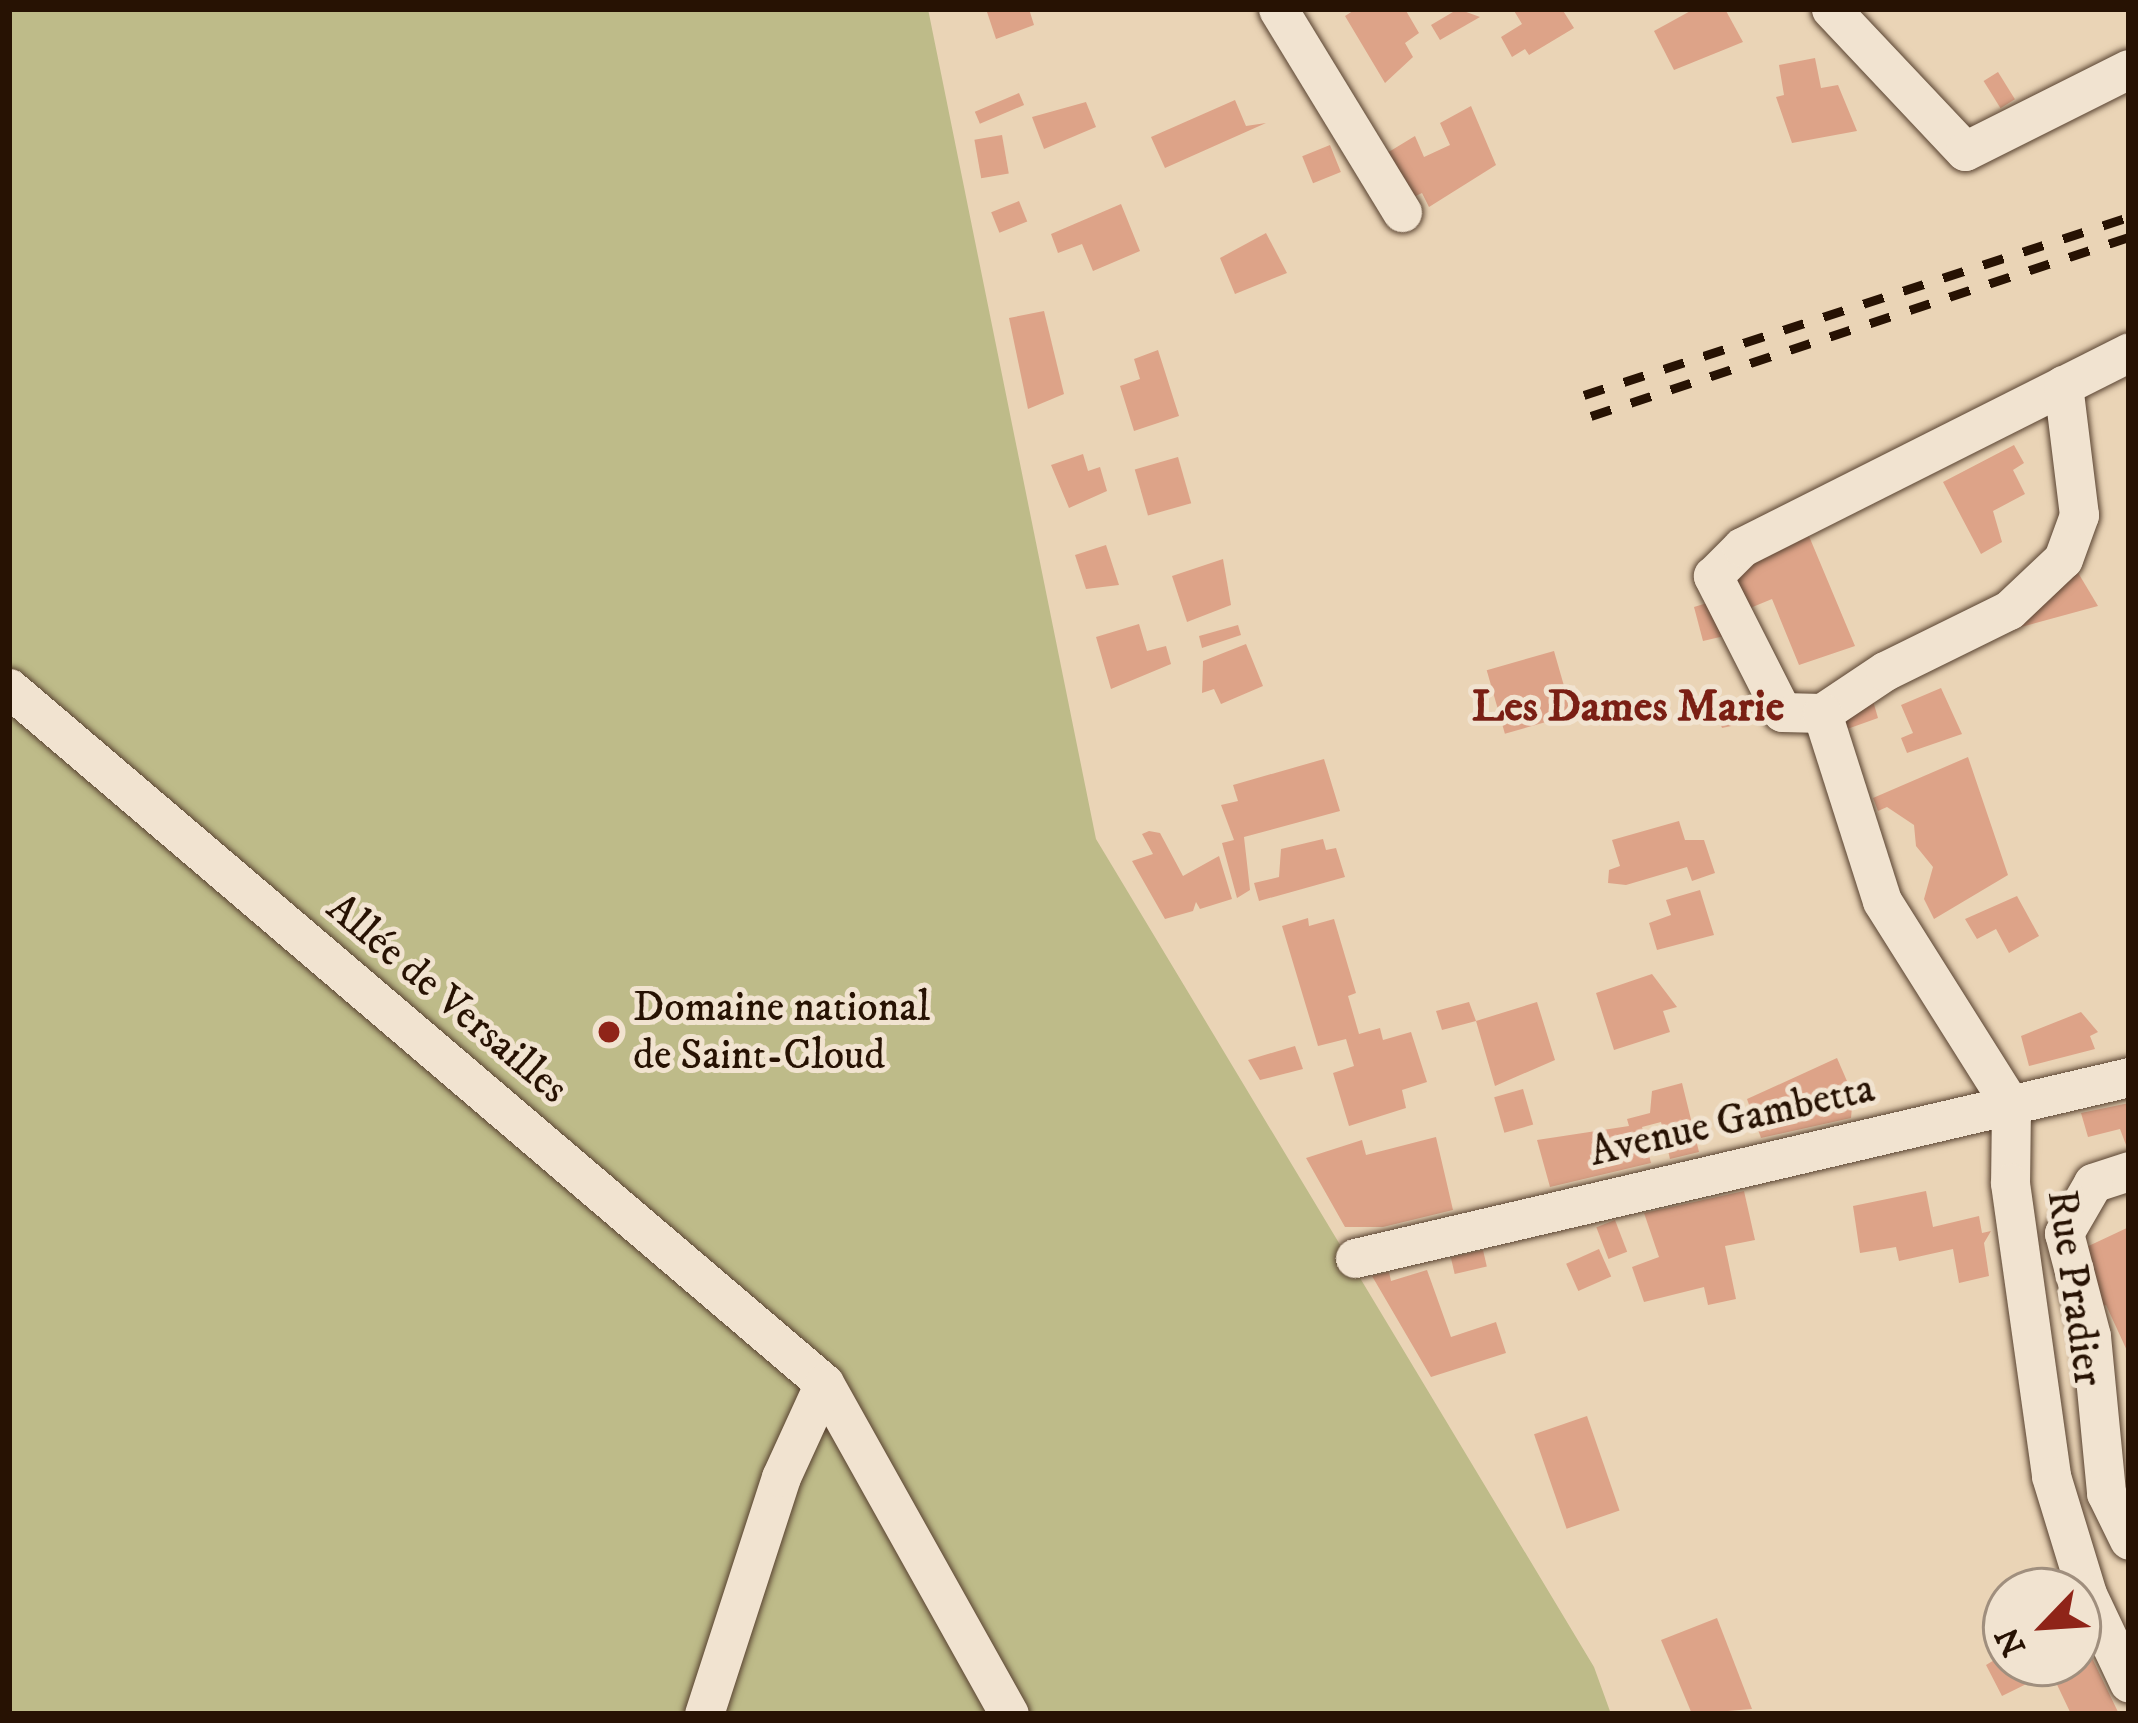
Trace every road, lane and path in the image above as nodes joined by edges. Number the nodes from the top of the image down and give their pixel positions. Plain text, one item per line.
1 (1279, 9) edge
2 (1831, 9) edge
3 (2129, 69) edge
4 (1402, 212) dead end
5 (2129, 352) edge
6 (2063, 385) junction
7 (9, 688) edge
8 (1822, 713) junction
9 (2129, 1077) edge
10 (2011, 1106) junction
11 (2122, 1173) edge
12 (1355, 1258) dead end
13 (824, 1383) junction
14 (2129, 1540) edge
15 (2129, 1684) edge
16 (704, 1714) edge
17 (1010, 1714) edge

1 - 4 street
2 - 3 street
5 - 6 street
6 - 8 street
6 - 8 street
7 - 13 street, Allée de Versailles
8 - 10 street
9 - 10 street, Avenue Gambetta
10 - 12 street, Avenue Gambetta
10 - 15 street, Rue Pradier
11 - 14 street
13 - 16 street
13 - 17 street

